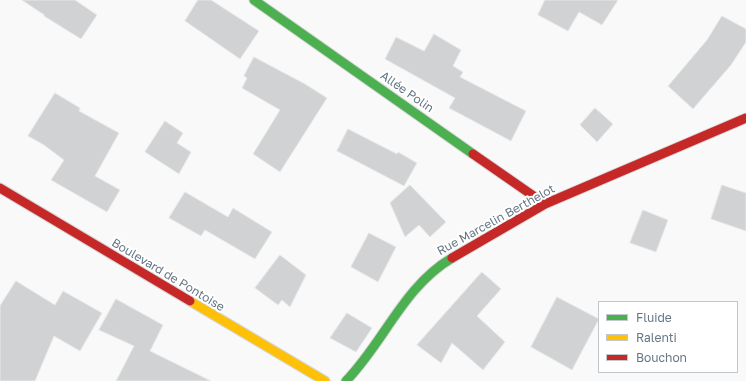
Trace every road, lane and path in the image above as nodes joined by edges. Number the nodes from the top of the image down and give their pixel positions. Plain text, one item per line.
1 (254, 0) edge
2 (746, 118) edge
3 (0, 188) edge
4 (545, 204) junction
5 (325, 381) edge
6 (346, 381) edge

1 - 4 street, Allée Polin
2 - 4 street, Rue Marcelin Berthelot
3 - 5 street, Boulevard de Pontoise
4 - 6 street, Rue Marcelin Berthelot

